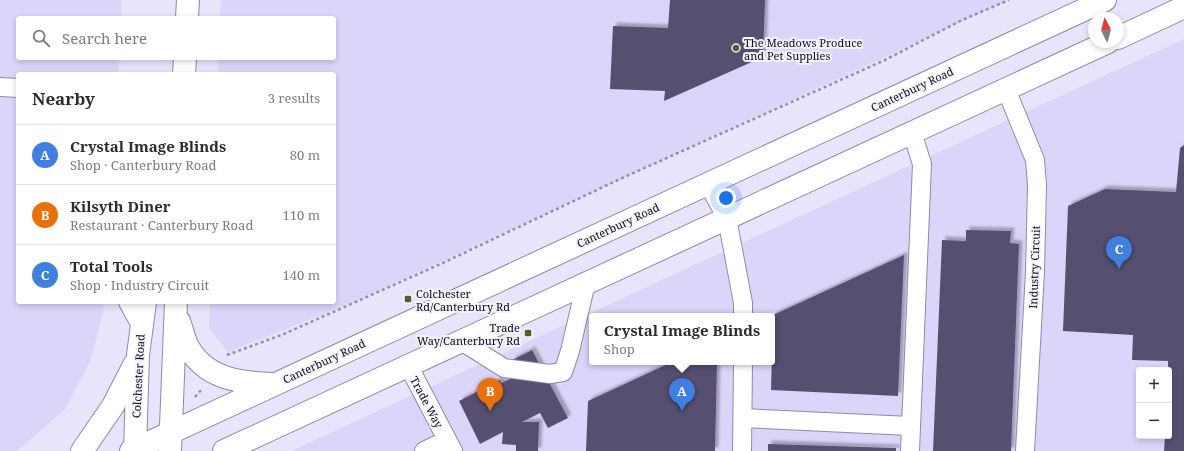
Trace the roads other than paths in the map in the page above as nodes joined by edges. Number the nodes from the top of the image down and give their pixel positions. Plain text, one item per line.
1 (188, 0) edge
2 (1105, 0) edge
3 (1184, 7) edge
4 (187, 16) edge
5 (1124, 35) edge
6 (1095, 48) edge
7 (0, 87) edge
8 (16, 88) edge
9 (1006, 89) junction
10 (912, 132) junction
11 (708, 184) junction
12 (727, 218) junction
13 (586, 283) junction
14 (129, 304) edge
15 (145, 304) edge
16 (176, 307) edge
17 (743, 313) edge
18 (141, 326) junction
19 (461, 341) junction
20 (138, 355) junction
21 (408, 365) junction
22 (743, 365) edge
23 (275, 384) junction
24 (743, 418) junction
25 (910, 426) junction
26 (170, 442) edge
27 (450, 445) edge
28 (82, 451) edge
29 (133, 451) edge
30 (224, 451) edge
31 (424, 451) edge
32 (742, 451) edge
33 (910, 451) edge
34 (1024, 451) edge

1 - 4 main road
2 - 11 main road, Canterbury Road
3 - 5 main road
6 - 9 main road
7 - 8 street
9 - 10 main road
9 - 34 street, Industry Circuit
10 - 12 main road
10 - 25 street
11 - 12 street
11 - 23 main road, Canterbury Road
12 - 13 main road
12 - 17 street
13 - 19 main road
13 - 19 street
14 - 18 street
15 - 18 main road, Colchester Road
16 - 23 main road
16 - 26 main road
18 - 20 main road, Colchester Road
19 - 21 main road
20 - 28 main road
20 - 29 main road, Colchester Road
21 - 27 street, Trade Way
21 - 30 main road
22 - 24 street
23 - 26 main road, Canterbury Road
24 - 25 street
24 - 32 street
25 - 33 street
26 - 29 main road, Canterbury Road
27 - 31 street, Trade Way

